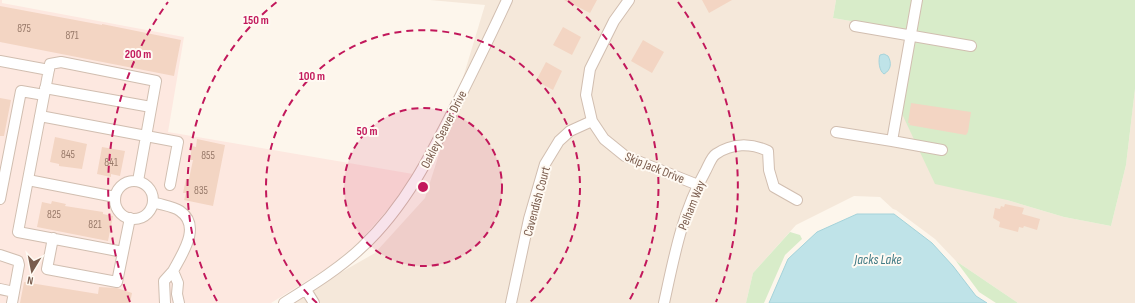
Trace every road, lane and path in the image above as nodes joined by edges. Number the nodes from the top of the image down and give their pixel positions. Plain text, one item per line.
1 (507, 0) edge
2 (629, 0) edge
3 (917, 0) edge
4 (855, 26) dead end
5 (911, 36) junction
6 (971, 46) dead end
7 (0, 61) edge
8 (48, 70) junction
9 (44, 92) junction
10 (151, 108) junction
11 (40, 116) junction
12 (592, 121) junction
13 (836, 132) dead end
14 (146, 136) junction
15 (892, 141) junction
16 (942, 150) dead end
17 (28, 180) junction
18 (138, 181) junction
19 (170, 185) dead end
20 (698, 185) junction
21 (115, 197) junction
22 (0, 198) edge
23 (797, 200) dead end
24 (153, 202) junction
25 (130, 218) junction
26 (53, 238) junction
27 (123, 252) junction
28 (0, 255) edge
29 (173, 271) junction
30 (0, 289) edge
31 (306, 290) junction
32 (14, 292) junction
33 (12, 303) edge
34 (164, 303) edge
35 (179, 303) edge
36 (284, 303) edge
37 (314, 303) edge
38 (511, 303) edge
39 (664, 303) edge

1 - 31 street, Oakley Seaver Drive
2 - 12 street, Skip Jack Drive
3 - 5 street
4 - 5 street
5 - 6 street
5 - 15 street
7 - 8 street
8 - 9 street
8 - 10 street
9 - 10 street
9 - 11 street
9 - 22 street
10 - 14 street
11 - 14 street
11 - 17 street
12 - 20 street, Skip Jack Drive
12 - 38 street, Cavendish Court
13 - 15 street
14 - 18 street
14 - 19 street
15 - 16 street
17 - 21 street
17 - 26 street
18 - 21 street
18 - 24 street
20 - 23 street, Pelham Way
20 - 39 street, Pelham Way
21 - 25 street
24 - 25 street
24 - 29 street
25 - 27 street
26 - 27 street
26 - 27 street
28 - 32 street
29 - 34 street
29 - 35 street
30 - 32 street
31 - 36 street, Oakley Seaver Drive
31 - 37 street
32 - 33 street

